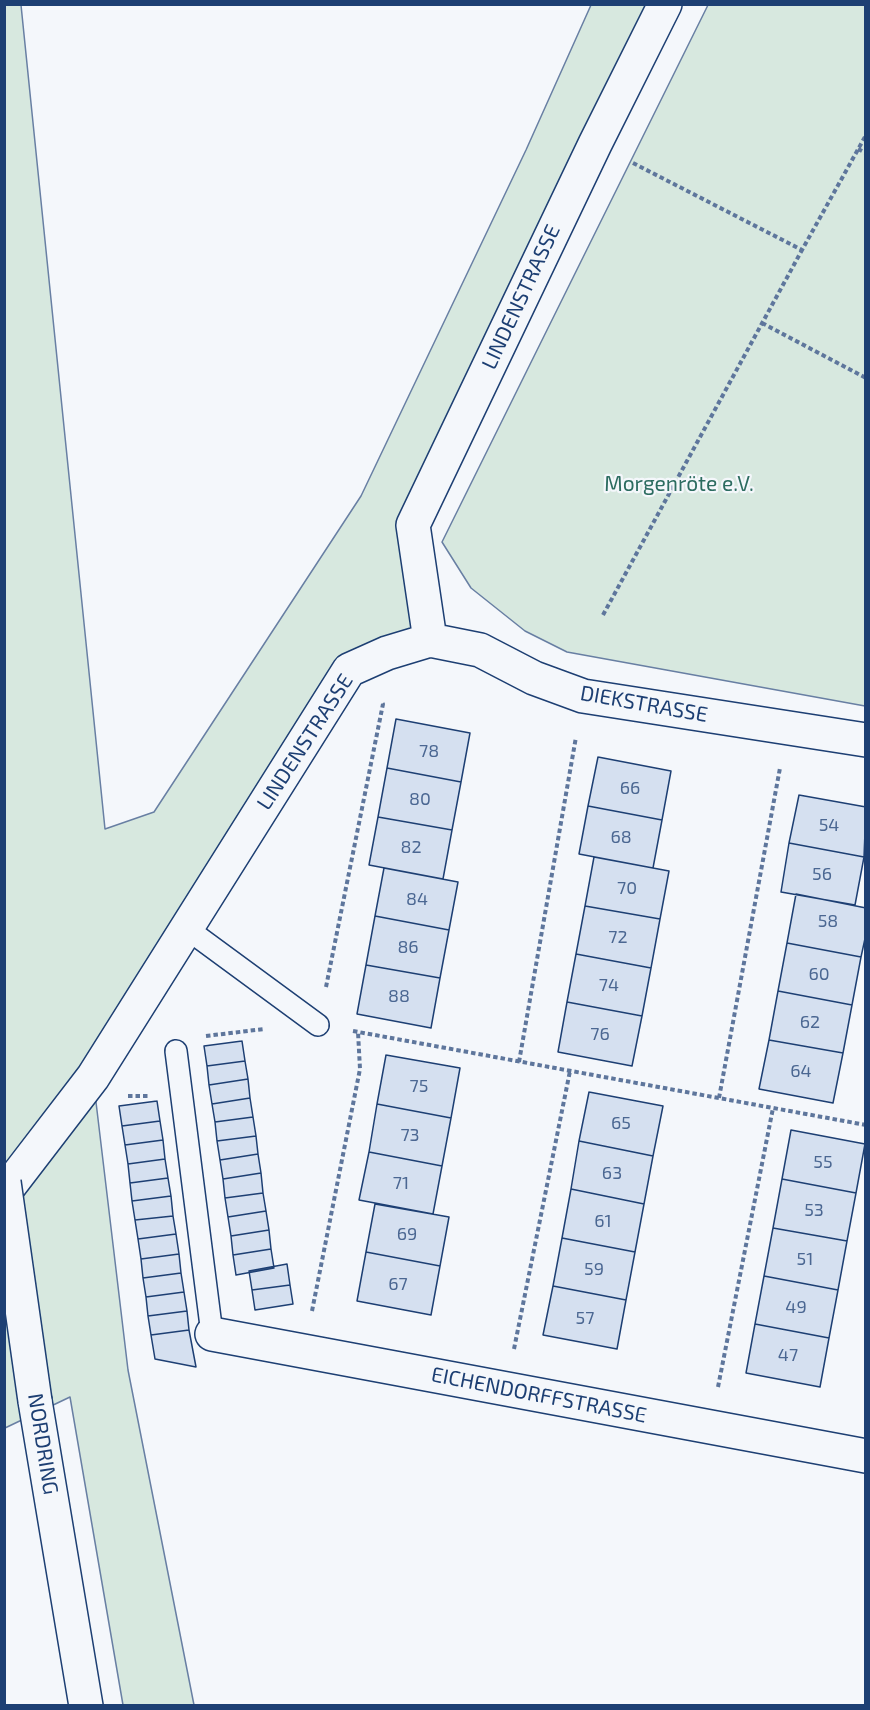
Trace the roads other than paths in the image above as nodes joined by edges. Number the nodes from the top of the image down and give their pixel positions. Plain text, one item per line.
1 (665, 4) edge
2 (430, 640) junction
3 (866, 740) edge
4 (186, 928) junction
5 (318, 1024) road end
6 (176, 1051) road end
7 (4, 1182) edge
8 (4, 1193) edge
9 (212, 1334) joint
10 (866, 1456) edge
11 (86, 1706) edge

1 - 2 street, LINDENSTRASSE
2 - 3 street, DIEKSTRASSE
2 - 4 street, LINDENSTRASSE
4 - 5 lane
4 - 8 street, LINDENSTRASSE
6 - 9 lane
7 - 11 street, NORDRING, bridge
9 - 10 street, EICHENDORFFSTRASSE

